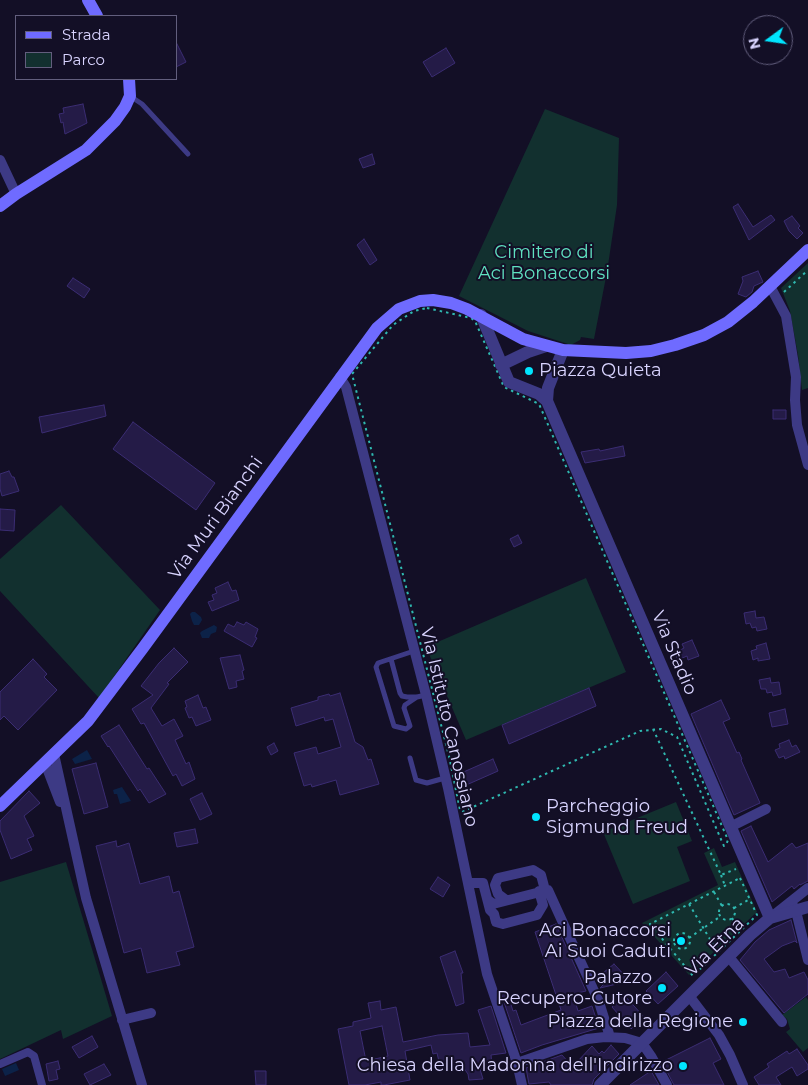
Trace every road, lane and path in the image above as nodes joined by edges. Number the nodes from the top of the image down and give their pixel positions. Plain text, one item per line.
1 (88, 0) edge
2 (96, 15) edge
3 (129, 80) edge
4 (130, 96) junction
5 (188, 154) dead end
6 (0, 160) edge
7 (16, 194) junction
8 (0, 206) edge
9 (808, 250) edge
10 (808, 270) edge
11 (773, 292) junction
12 (480, 315) junction
13 (546, 346) junction
14 (562, 350) junction
15 (501, 365) junction
16 (340, 377) junction
17 (547, 401) junction
18 (808, 465) edge
19 (414, 651) junction
20 (391, 659) junction
21 (421, 696) junction
22 (654, 729) junction
23 (50, 758) junction
24 (410, 758) dead end
25 (445, 778) junction
26 (0, 806) edge
27 (766, 809) dead end
28 (730, 827) junction
29 (738, 868) dead end
30 (721, 875) junction
31 (468, 884) junction
32 (725, 886) junction
33 (808, 888) edge
34 (542, 890) junction
35 (714, 892) junction
36 (750, 899) junction
37 (488, 900) junction
38 (503, 901) junction
39 (689, 904) junction
40 (722, 906) junction
41 (798, 907) edge
42 (734, 908) junction
43 (494, 914) junction
44 (721, 916) junction
45 (732, 918) junction
46 (770, 918) junction
47 (703, 928) junction
48 (740, 931) junction
49 (688, 938) junction
50 (676, 946) junction
51 (671, 950) junction
52 (723, 954) junction
53 (808, 960) edge
54 (690, 997) junction
55 (151, 1013) dead end
56 (122, 1020) junction
57 (782, 1022) dead end
58 (610, 1037) junction
59 (642, 1044) junction
60 (517, 1062) junction
61 (0, 1064) edge
62 (742, 1081) edge
63 (42, 1085) edge
64 (142, 1085) edge
65 (522, 1085) edge
66 (600, 1085) edge
67 (667, 1085) edge

1 - 2 main road
3 - 4 main road
4 - 5 lane
4 - 7 main road
6 - 7 street
7 - 8 main road
9 - 11 main road, Via Muri Bianchi
10 - 11 path
11 - 14 main road, Via Muri Bianchi
11 - 18 street
12 - 13 main road, Via Muri Bianchi
12 - 15 street
12 - 16 main road, Via Muri Bianchi
13 - 14 main road, Via Muri Bianchi
13 - 15 street
14 - 17 street
15 - 17 street
16 - 19 street, Via Istituto Canossiano
16 - 23 main road, Via Muri Bianchi
17 - 28 street, Via Stadio
19 - 20 lane
19 - 21 street, Via Istituto Canossiano
20 - 21 lane
20 - 21 lane
21 - 25 street, Via Istituto Canossiano
22 - 22 path
22 - 30 path
23 - 26 main road, Via Muri Bianchi
23 - 56 street
24 - 25 lane
25 - 31 street, Via Istituto Canossiano
27 - 28 street
28 - 46 street, Via Stadio
29 - 30 path
30 - 32 path
31 - 37 street
31 - 60 street, Via Istituto Canossiano
32 - 35 path
32 - 36 path
33 - 41 street
34 - 38 street
34 - 38 street
34 - 43 street
34 - 58 street
35 - 39 path
35 - 40 path
36 - 42 path
36 - 48 path
37 - 38 street
37 - 43 street
38 - 43 street
39 - 47 path
39 - 51 path
40 - 42 path
40 - 44 path
41 - 46 street
41 - 53 street
42 - 45 path
44 - 45 path
44 - 47 path
45 - 48 path
46 - 52 street, Via Etna
47 - 49 path
47 - 52 path
48 - 52 path
49 - 50 path
49 - 50 path
50 - 51 path
51 - 52 path
52 - 54 street, Via Etna
52 - 57 street
54 - 59 street, Via Etna
54 - 62 street
55 - 56 street
56 - 64 street
58 - 59 street
58 - 60 street
59 - 66 street, Via Etna
59 - 67 street
60 - 65 street, Via Istituto Canossiano
61 - 63 street

